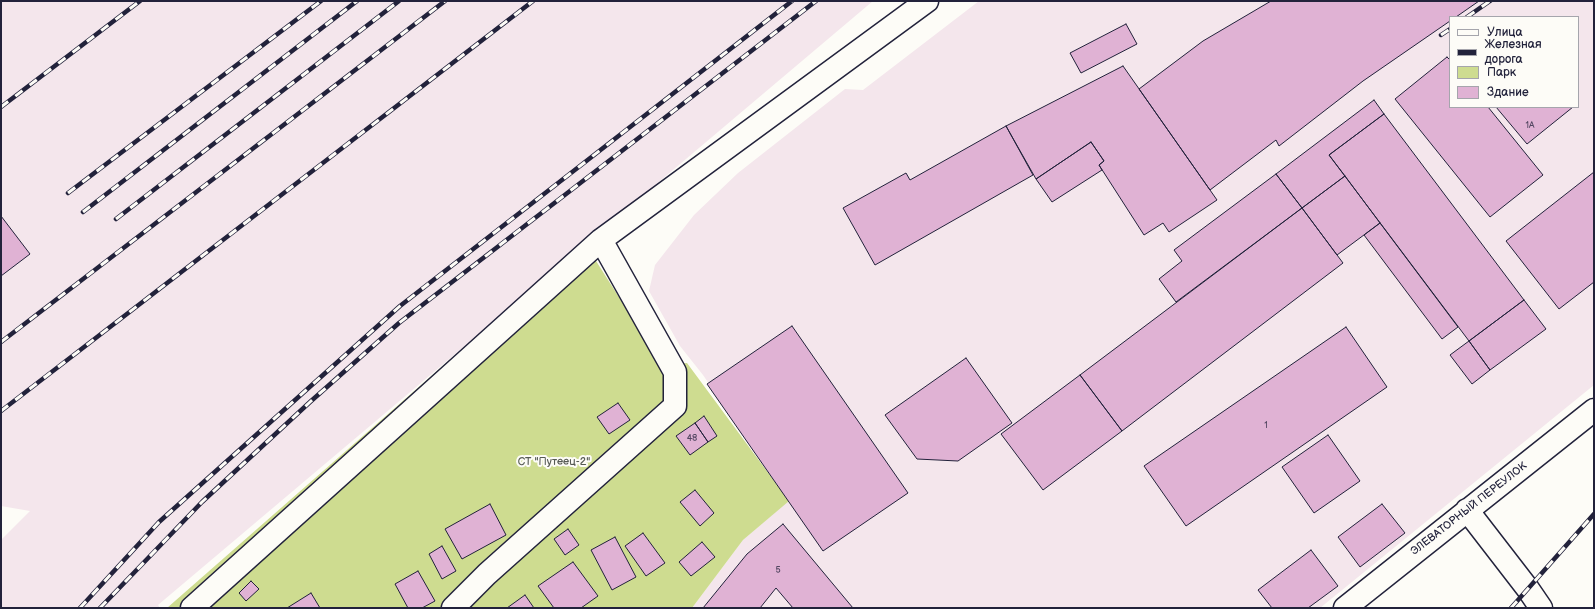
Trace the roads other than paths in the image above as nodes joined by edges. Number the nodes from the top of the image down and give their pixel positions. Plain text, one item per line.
1 (927, 1) edge
2 (601, 240) junction
3 (1594, 410) edge
4 (1467, 510) junction
5 (192, 608) edge
6 (453, 608) edge
7 (1345, 608) edge
8 (1541, 608) edge

1 - 2 street
2 - 5 street
2 - 6 street
3 - 4 street, ЭЛЕВАТОРНЫЙ ПЕРЕУЛОК
4 - 7 street, ЭЛЕВАТОРНЫЙ ПЕРЕУЛОК
4 - 8 street

